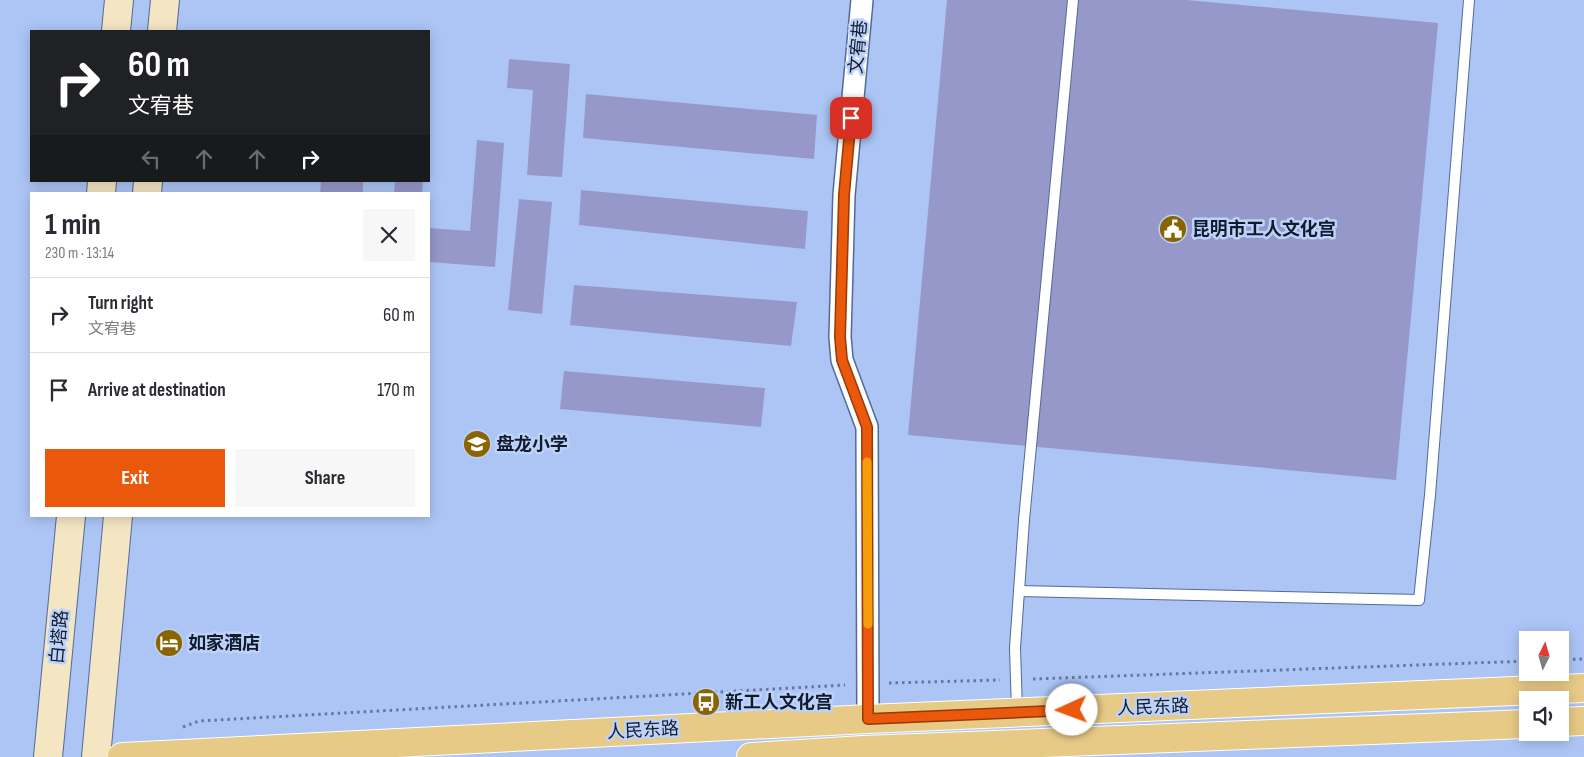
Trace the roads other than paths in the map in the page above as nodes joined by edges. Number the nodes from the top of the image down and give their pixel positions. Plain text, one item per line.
1 (119, 0) edge
2 (165, 0) edge
3 (862, 0) edge
4 (1073, 0) edge
5 (1470, 0) edge
6 (116, 30) edge
7 (162, 30) edge
8 (70, 517) edge
9 (118, 517) edge
10 (1019, 591) junction
11 (1584, 688) edge
12 (1017, 713) junction
13 (868, 719) junction
14 (1584, 721) edge
15 (1569, 722) edge
16 (1519, 724) edge
17 (863, 754) edge
18 (48, 757) edge
19 (96, 757) edge
20 (122, 757) edge
21 (751, 757) edge

1 - 6 main road
2 - 7 main road
3 - 13 street, 文宥巷
4 - 10 lane
5 - 10 lane
8 - 18 main road, 白塔路
9 - 19 main road
10 - 12 lane
11 - 12 main road, 人民东路
12 - 13 main road, 人民东路
13 - 20 main road, 人民东路
14 - 15 main road
16 - 17 main road, 人民东路
17 - 21 main road, 人民东路

